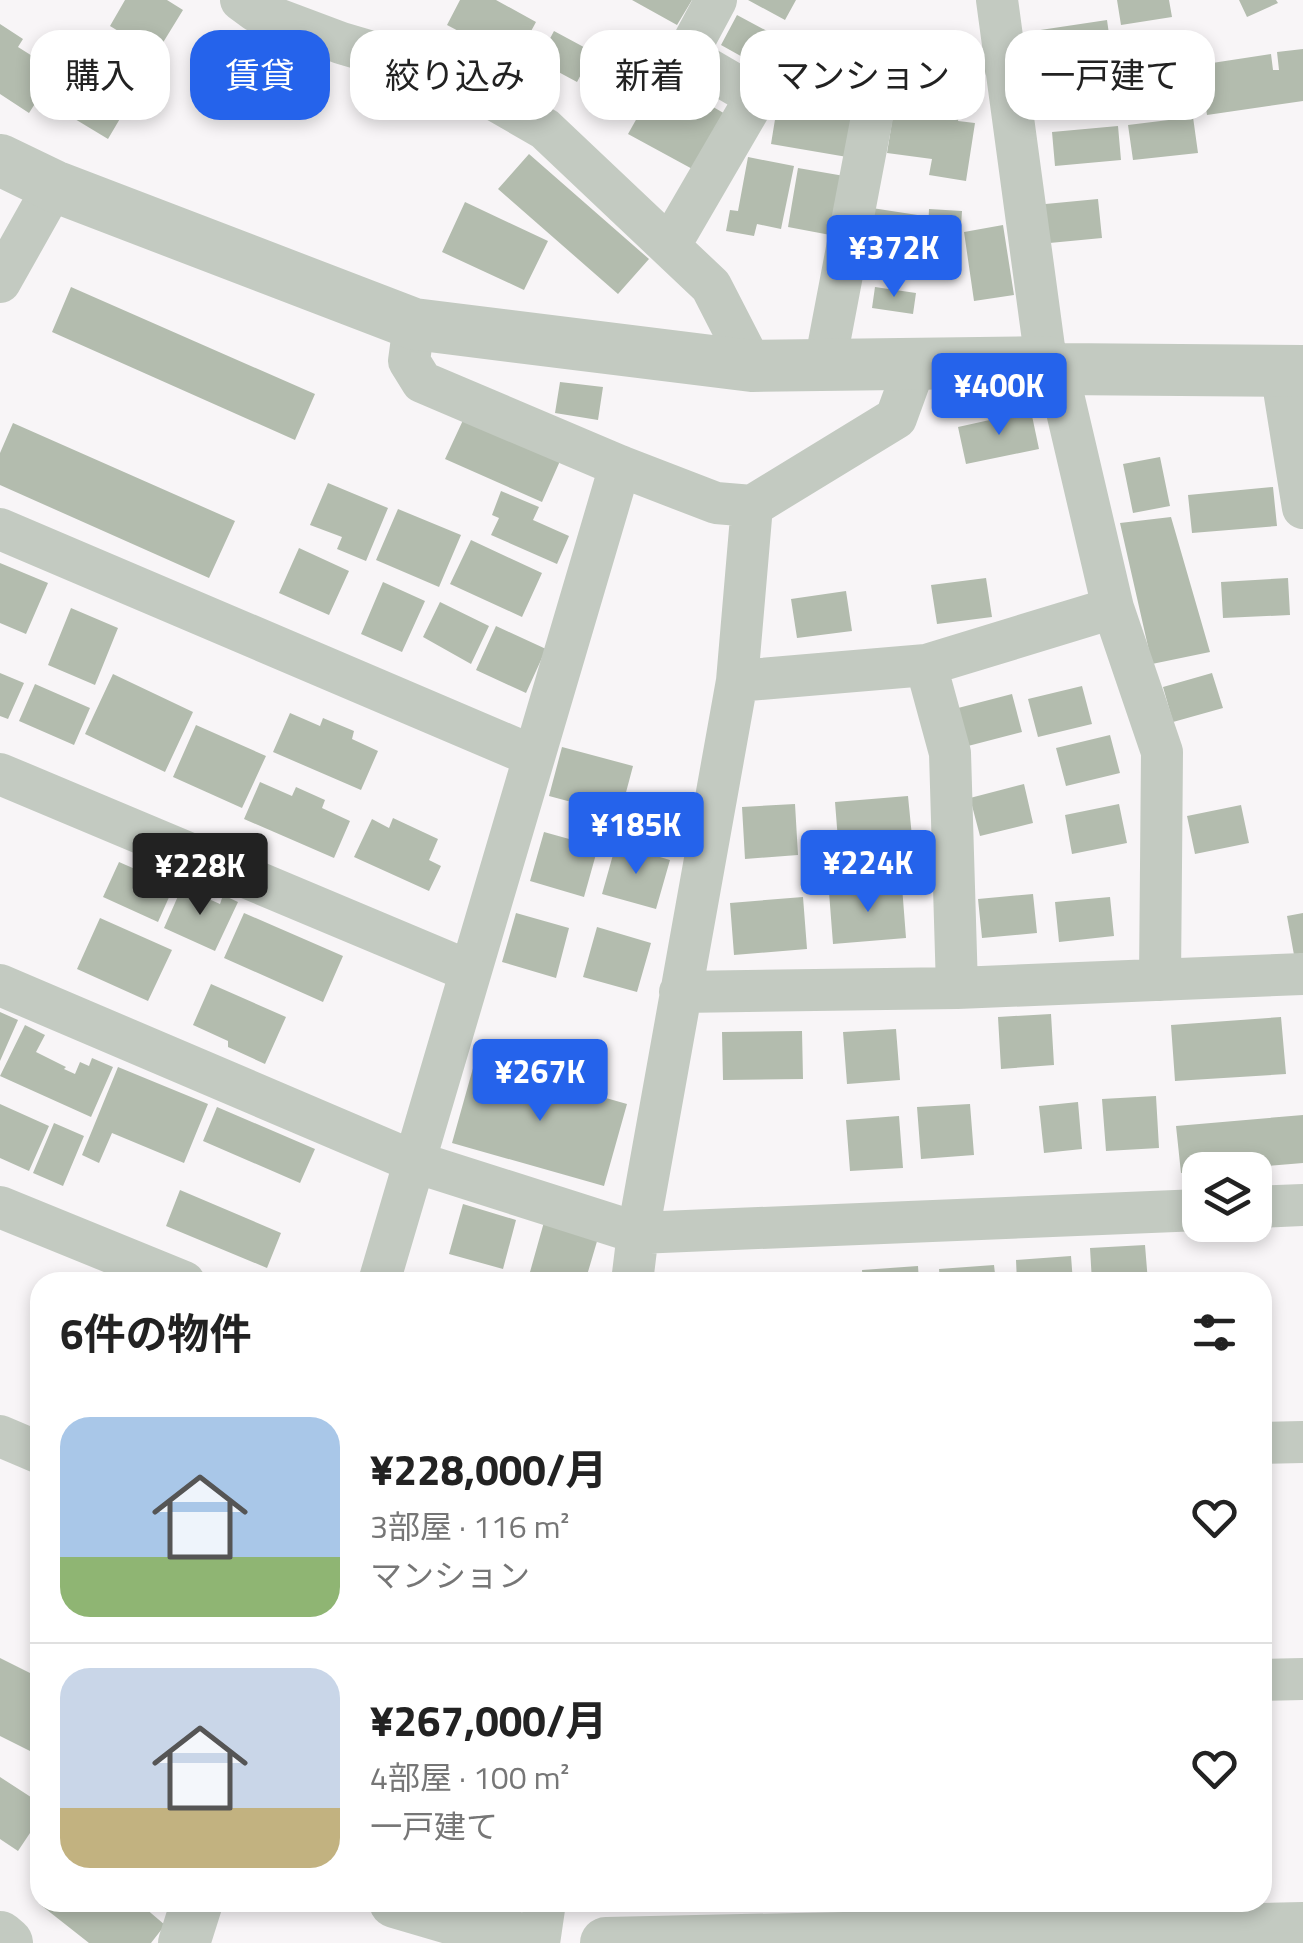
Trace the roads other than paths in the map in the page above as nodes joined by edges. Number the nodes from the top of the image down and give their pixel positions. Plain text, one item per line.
1 (241, 0) edge
2 (716, 0) edge
3 (997, 0) edge
4 (871, 120) edge
5 (0, 160) edge
6 (54, 186) junction
7 (670, 246) junction
8 (0, 282) edge
9 (414, 324) junction
10 (916, 362) junction
11 (824, 364) junction
12 (752, 366) junction
13 (1052, 366) junction
14 (1292, 371) edge
15 (620, 466) junction
16 (752, 506) junction
17 (1303, 508) edge
18 (0, 529) edge
19 (1113, 608) junction
20 (926, 665) junction
21 (736, 681) junction
22 (534, 756) junction
23 (0, 774) edge
24 (469, 971) junction
25 (1303, 974) edge
26 (1160, 980) junction
27 (0, 985) edge
28 (957, 988) junction
29 (680, 992) junction
30 (415, 1162) junction
31 (1303, 1206) edge
32 (0, 1207) edge
33 (1272, 1207) edge
34 (1182, 1211) edge
35 (638, 1233) junction
36 (159, 1272) edge
37 (382, 1272) edge
38 (633, 1272) edge
39 (0, 1436) edge
40 (1303, 1442) edge
41 (1272, 1443) edge
42 (30, 1449) edge
43 (1303, 1679) edge
44 (1272, 1680) edge
45 (193, 1912) edge
46 (430, 1912) edge
47 (543, 1912) edge
48 (1303, 1928) edge
49 (0, 1938) edge
50 (7, 1943) edge
51 (184, 1943) edge
52 (537, 1943) edge
53 (606, 1943) edge

1 - 7 street
2 - 7 street
3 - 13 street
4 - 11 street
5 - 6 street
6 - 8 street
6 - 9 street
7 - 12 street
9 - 12 street
9 - 15 street
10 - 11 street
10 - 13 street
10 - 16 street
11 - 12 street
13 - 14 street
13 - 19 street
14 - 17 street
15 - 16 street
15 - 22 street
16 - 21 street
18 - 22 street
19 - 20 street
19 - 26 street
20 - 21 street
20 - 28 street
21 - 29 street
22 - 24 street
23 - 24 street
24 - 30 street
25 - 26 street
26 - 28 street
27 - 30 street
28 - 29 street
29 - 35 street
30 - 35 street
30 - 37 street
31 - 33 street
32 - 36 street
34 - 35 street
35 - 38 street
39 - 42 street
40 - 41 street
43 - 44 street
45 - 51 street
46 - 52 street
47 - 52 street
48 - 53 street
49 - 50 street

